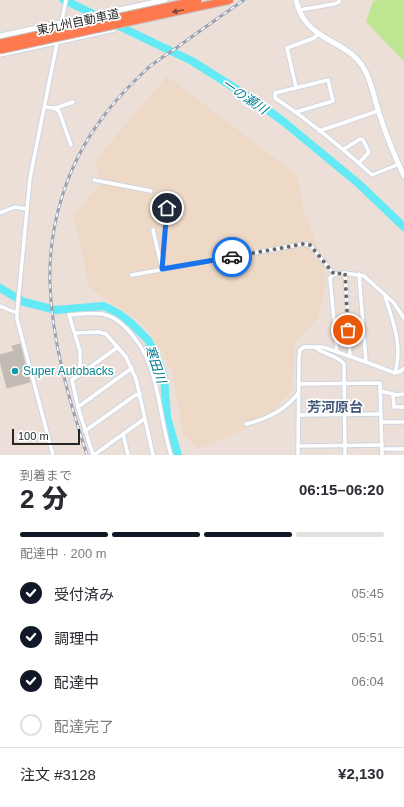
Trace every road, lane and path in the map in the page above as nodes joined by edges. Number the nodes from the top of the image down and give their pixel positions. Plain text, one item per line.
1 (66, 0) edge
2 (165, 0) edge
3 (198, 0) edge
4 (230, 0) edge
5 (296, 0) edge
6 (339, 1) edge
7 (299, 10) junction
8 (61, 22) junction
9 (114, 30) dead end
10 (318, 34) junction
11 (0, 36) edge
12 (0, 43) edge
13 (57, 43) junction
14 (0, 50) edge
15 (0, 55) edge
16 (296, 87) junction
17 (73, 102) dead end
18 (44, 107) junction
19 (56, 108) junction
20 (378, 111) junction
21 (296, 112) junction
22 (319, 131) junction
23 (71, 145) dead end
24 (344, 150) junction
25 (359, 163) junction
26 (398, 164) junction
27 (404, 176) edge
28 (94, 180) dead end
29 (151, 192) dead end
30 (167, 208) dead end
31 (27, 209) junction
32 (0, 212) edge
33 (153, 230) dead end
34 (162, 269) junction
35 (345, 273) junction
36 (334, 274) junction
37 (359, 274) junction
38 (132, 275) dead end
39 (385, 295) junction
40 (0, 306) edge
41 (17, 312) junction
42 (404, 318) edge
43 (75, 333) junction
44 (118, 347) junction
45 (314, 347) junction
46 (337, 352) junction
47 (350, 356) junction
48 (366, 362) junction
49 (132, 368) junction
50 (404, 368) edge
51 (394, 373) junction
52 (80, 375) junction
53 (299, 384) junction
54 (344, 384) junction
55 (380, 391) junction
56 (299, 392) junction
57 (140, 394) junction
58 (404, 394) edge
59 (393, 395) junction
60 (78, 406) junction
61 (404, 407) edge
62 (345, 414) junction
63 (381, 414) junction
64 (299, 415) junction
65 (144, 419) junction
66 (381, 422) junction
67 (404, 422) edge
68 (246, 424) dead end
69 (85, 431) junction
70 (123, 434) junction
71 (298, 446) junction
72 (345, 446) junction
73 (383, 447) junction
74 (404, 449) edge
75 (53, 455) edge
76 (93, 455) edge
77 (128, 455) edge
78 (153, 455) edge
79 (171, 455) edge
80 (298, 455) edge
81 (345, 455) edge
82 (382, 455) edge

1 - 8 street
2 - 8 street
3 - 12 highway, 東九州自動車道, bridge
4 -> 14 highway, 東九州自動車道, bridge
5 - 7 street
6 - 7 street
7 - 10 street
8 - 11 street
8 - 13 street
9 - 13 street
10 - 16 street
10 - 20 street
13 - 15 street
13 - 18 street
16 - 21 street
16 - 21 street
17 - 19 street
18 - 19 street
18 - 31 street
19 - 23 street
20 - 22 street
20 - 26 street
21 - 22 street
22 - 24 street
24 - 25 street
24 - 25 street
25 - 26 street
26 - 27 street
28 - 29 street
30 - 34 street
31 - 32 street
31 - 41 street
33 - 34 street
34 - 36 street
34 - 38 street
35 - 36 street
35 - 37 street
35 - 47 street
36 - 46 street
37 - 39 street
37 - 48 street
39 - 42 street
39 - 51 street
40 - 41 street
41 - 75 street
43 - 44 street
43 - 52 street
43 - 79 street
44 - 49 street
44 - 52 street
45 - 46 street
45 - 53 street
45 - 54 street
46 - 47 street
47 - 48 street
48 - 51 street
49 - 57 street
49 - 60 street
50 - 51 street
52 - 60 street
53 - 54 street
53 - 56 street
54 - 55 street
54 - 62 street
55 - 59 street
55 - 63 street
56 - 64 street
56 - 68 street
57 - 65 street
57 - 69 street
58 - 59 street
59 - 61 street
60 - 69 street
62 - 63 street
62 - 64 street
62 - 72 street
63 - 66 street
64 - 71 street
65 - 70 street
65 - 78 street
66 - 67 street
66 - 73 street
69 - 76 street
70 - 76 street
70 - 77 street
71 - 72 street
71 - 80 street
72 - 73 street
72 - 81 street
73 - 74 street
73 - 82 street

